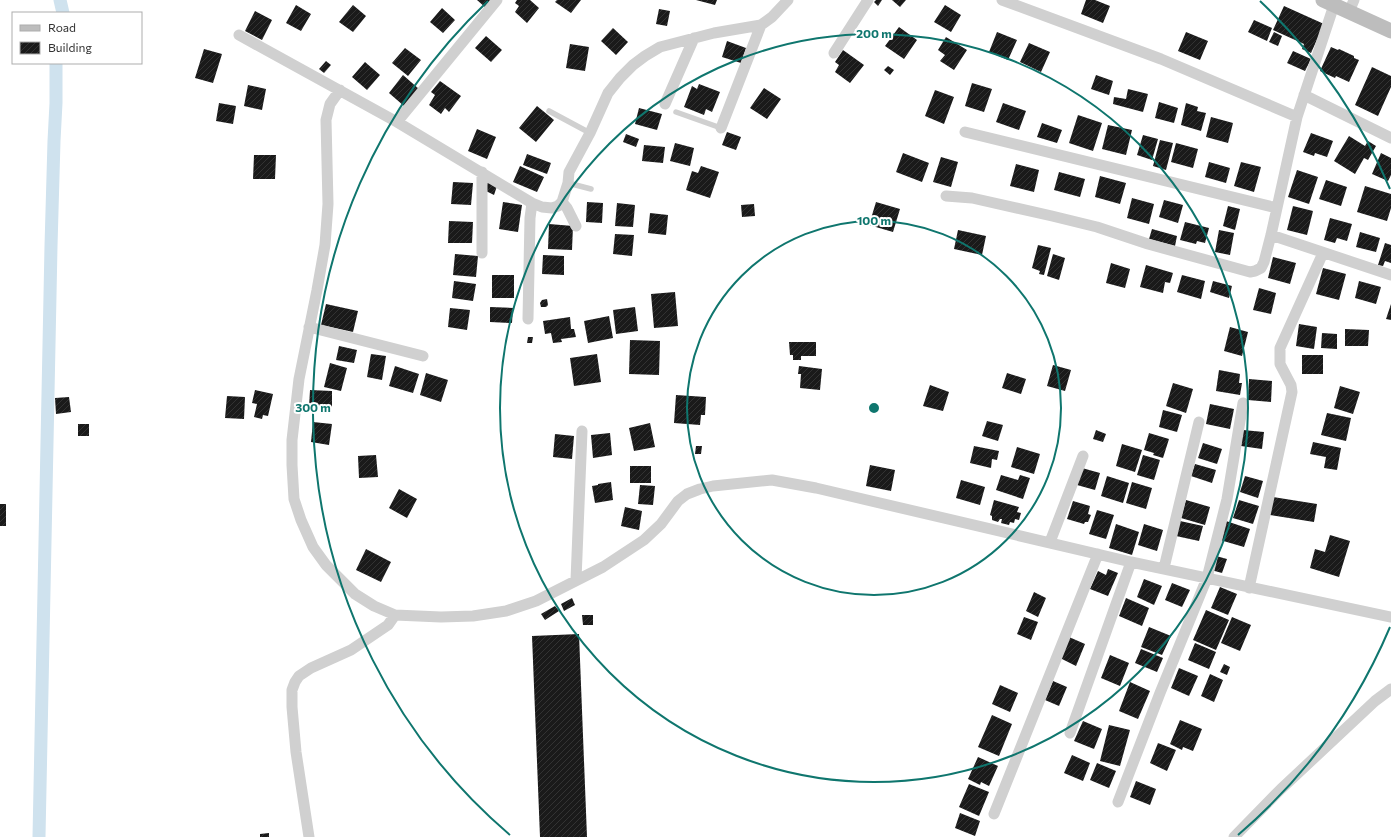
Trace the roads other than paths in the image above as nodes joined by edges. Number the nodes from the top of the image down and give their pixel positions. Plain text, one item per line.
1 (497, 0) edge
2 (788, 0) edge
3 (868, 0) edge
4 (1002, 0) edge
5 (1328, 2) edge
6 (1351, 6) edge
7 (761, 25) junction
8 (1391, 31) edge
9 (239, 35) dead end
10 (694, 38) junction
11 (834, 53) dead end
12 (340, 90) junction
13 (1304, 95) junction
14 (666, 104) dead end
15 (549, 111) dead end
16 (676, 112) dead end
17 (1297, 117) junction
18 (398, 122) junction
19 (721, 128) joint
20 (965, 132) dead end
21 (590, 133) junction
22 (1391, 138) edge
23 (482, 172) junction
24 (568, 183) junction
25 (591, 189) dead end
26 (946, 196) dead end
27 (562, 202) junction
28 (532, 203) junction
29 (1278, 208) junction
30 (576, 226) dead end
31 (1272, 235) junction
32 (482, 253) dead end
33 (1323, 254) junction
34 (1391, 275) edge
35 (528, 319) dead end
36 (309, 327) junction
37 (423, 356) dead end
38 (1243, 403) dead end
39 (1199, 422) dead end
40 (582, 432) dead end
41 (1083, 456) dead end
42 (1050, 542) junction
43 (1098, 554) junction
44 (1131, 562) junction
45 (1164, 568) junction
46 (1207, 578) junction
47 (576, 580) junction
48 (1249, 588) junction
49 (395, 615) junction
50 (1391, 617) edge
51 (1391, 690) edge
52 (1070, 733) dead end
53 (1118, 802) dead end
54 (994, 814) dead end
55 (309, 837) edge
56 (1234, 837) edge

1 - 18 street
2 - 7 street
3 - 11 street
4 - 17 street
5 - 6 main road
5 - 13 street
6 - 8 main road
7 - 10 street
7 - 19 street
9 - 12 street
10 - 14 street
10 - 21 street
12 - 18 street
12 - 36 street
13 - 17 street
13 - 22 street
15 - 21 lane
16 - 19 lane
17 - 29 street
18 - 23 street
20 - 29 street
21 - 24 street
23 - 28 street
23 - 32 street
24 - 25 lane
24 - 27 street
26 - 31 street
27 - 28 street
27 - 30 street
28 - 35 street
29 - 31 street
31 - 33 street
33 - 34 street
33 - 48 street
36 - 37 street
36 - 49 street
38 - 46 street
39 - 45 street
40 - 47 street
41 - 42 street
42 - 43 street
42 - 47 street
43 - 44 street
43 - 54 street
44 - 45 street
44 - 52 street
45 - 46 street
46 - 48 street
46 - 53 street
47 - 49 street
48 - 50 street
49 - 55 street
51 - 56 street

